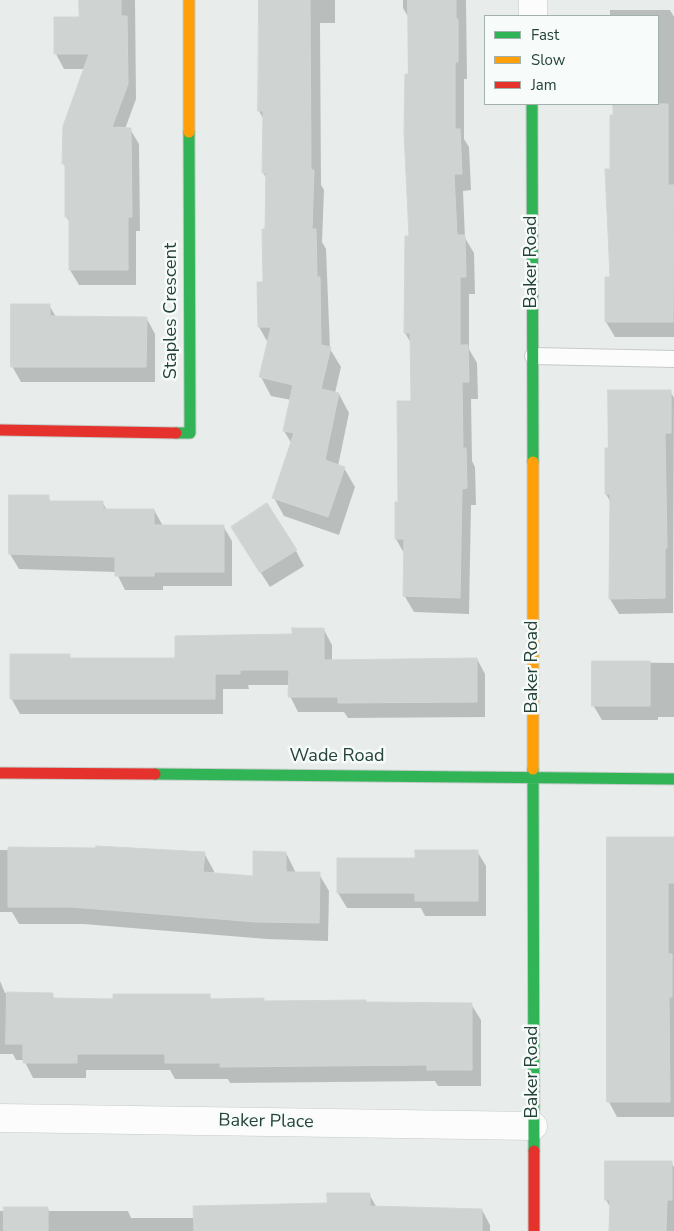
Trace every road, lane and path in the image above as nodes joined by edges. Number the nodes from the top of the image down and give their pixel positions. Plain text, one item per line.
1 (189, 0) edge
2 (533, 0) edge
3 (533, 15) edge
4 (532, 105) edge
5 (533, 356) junction
6 (674, 358) edge
7 (0, 430) edge
8 (0, 773) edge
9 (533, 776) junction
10 (674, 779) edge
11 (0, 1118) edge
12 (533, 1126) junction
13 (534, 1231) edge

1 - 7 street, Staples Crescent
2 - 3 street
4 - 5 street, Baker Road
5 - 6 lane
5 - 9 street, Baker Road
8 - 9 street, Wade Road
9 - 10 street, Wade Road
9 - 12 street, Baker Road
11 - 12 street, Baker Place
12 - 13 street, Baker Road

